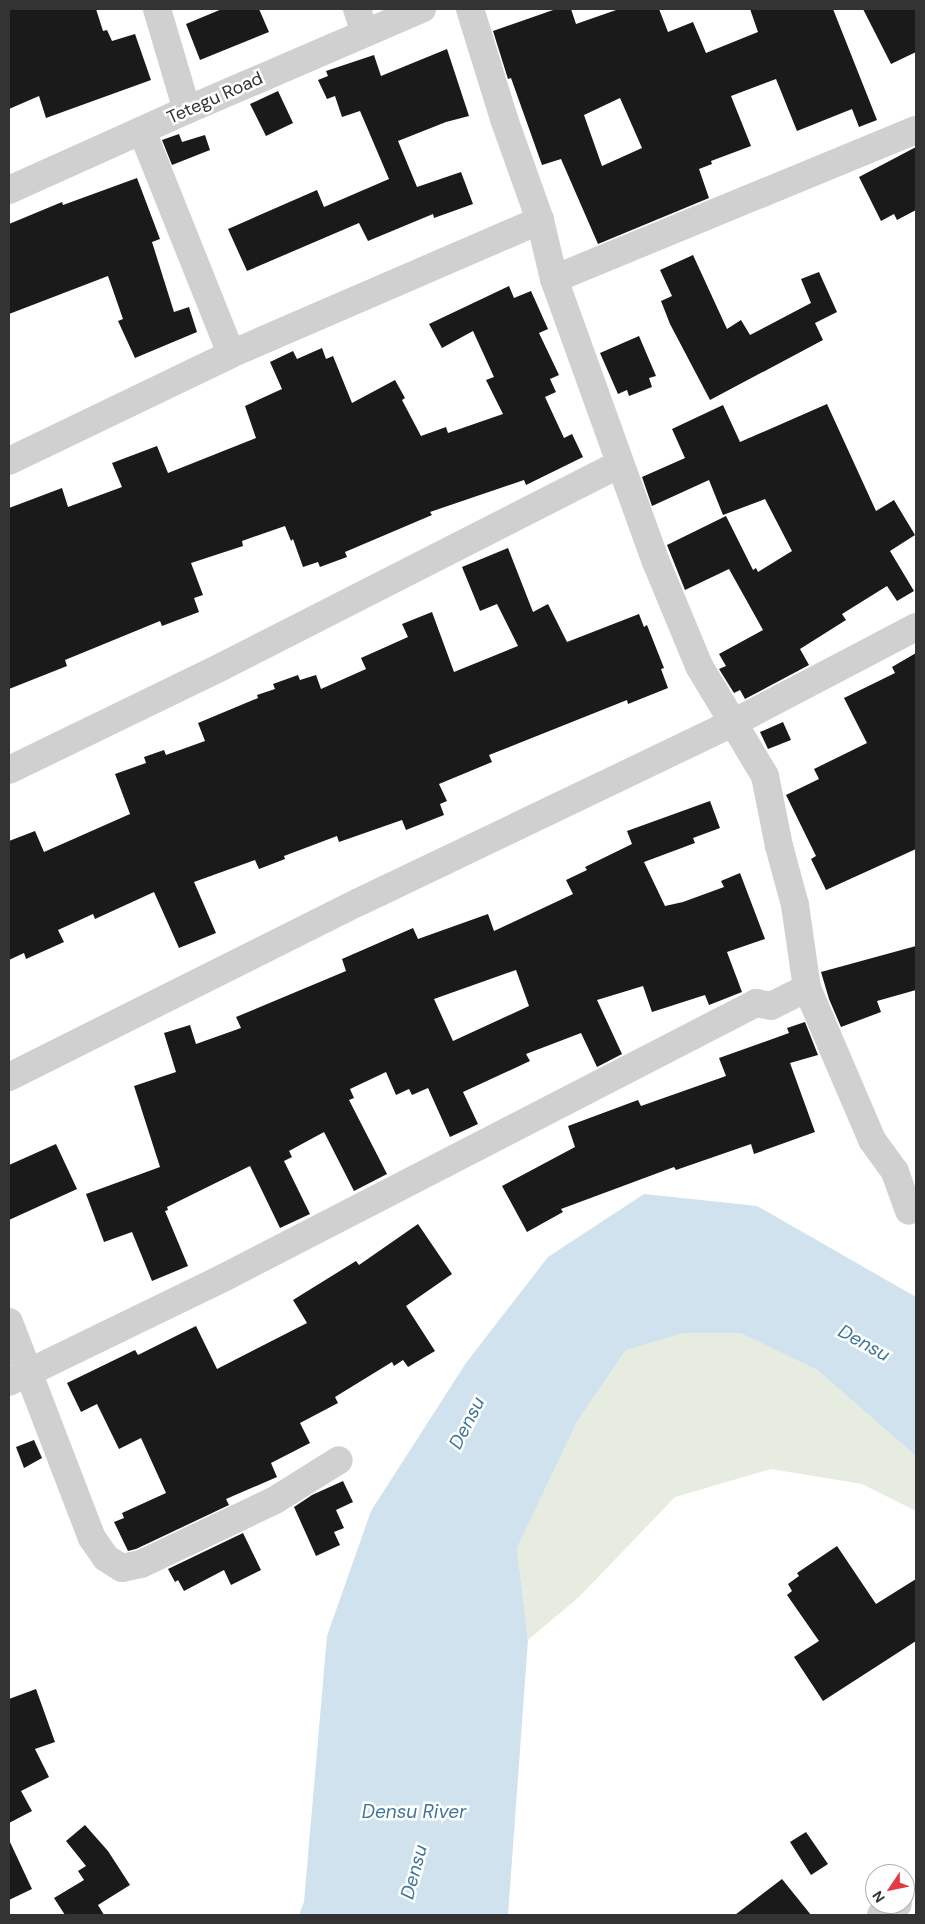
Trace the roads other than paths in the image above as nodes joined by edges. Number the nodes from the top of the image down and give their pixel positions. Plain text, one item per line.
1 (158, 9) edge
2 (422, 9) edge
3 (470, 9) edge
4 (361, 21) edge
5 (186, 110) junction
6 (142, 130) junction
7 (916, 130) edge
8 (9, 190) edge
9 (540, 220) junction
10 (554, 279) junction
11 (231, 354) junction
12 (9, 461) edge
13 (620, 464) junction
14 (916, 627) edge
15 (733, 723) junction
16 (9, 770) edge
17 (807, 988) junction
18 (9, 1076) edge
19 (909, 1211) dead end
20 (9, 1322) edge
21 (18, 1377) edge
22 (339, 1460) dead end

1 - 5 street
2 - 4 street, Tetegu Road
3 - 9 street
4 - 5 street, Tetegu Road
5 - 6 street, Tetegu Road
6 - 8 street, Tetegu Road
6 - 11 street
7 - 10 street
9 - 10 street
9 - 11 street
10 - 13 street
11 - 12 street
13 - 15 street
13 - 16 street
14 - 15 street
15 - 17 street
15 - 18 street
17 - 19 street
17 - 21 street
20 - 21 street
21 - 22 street

